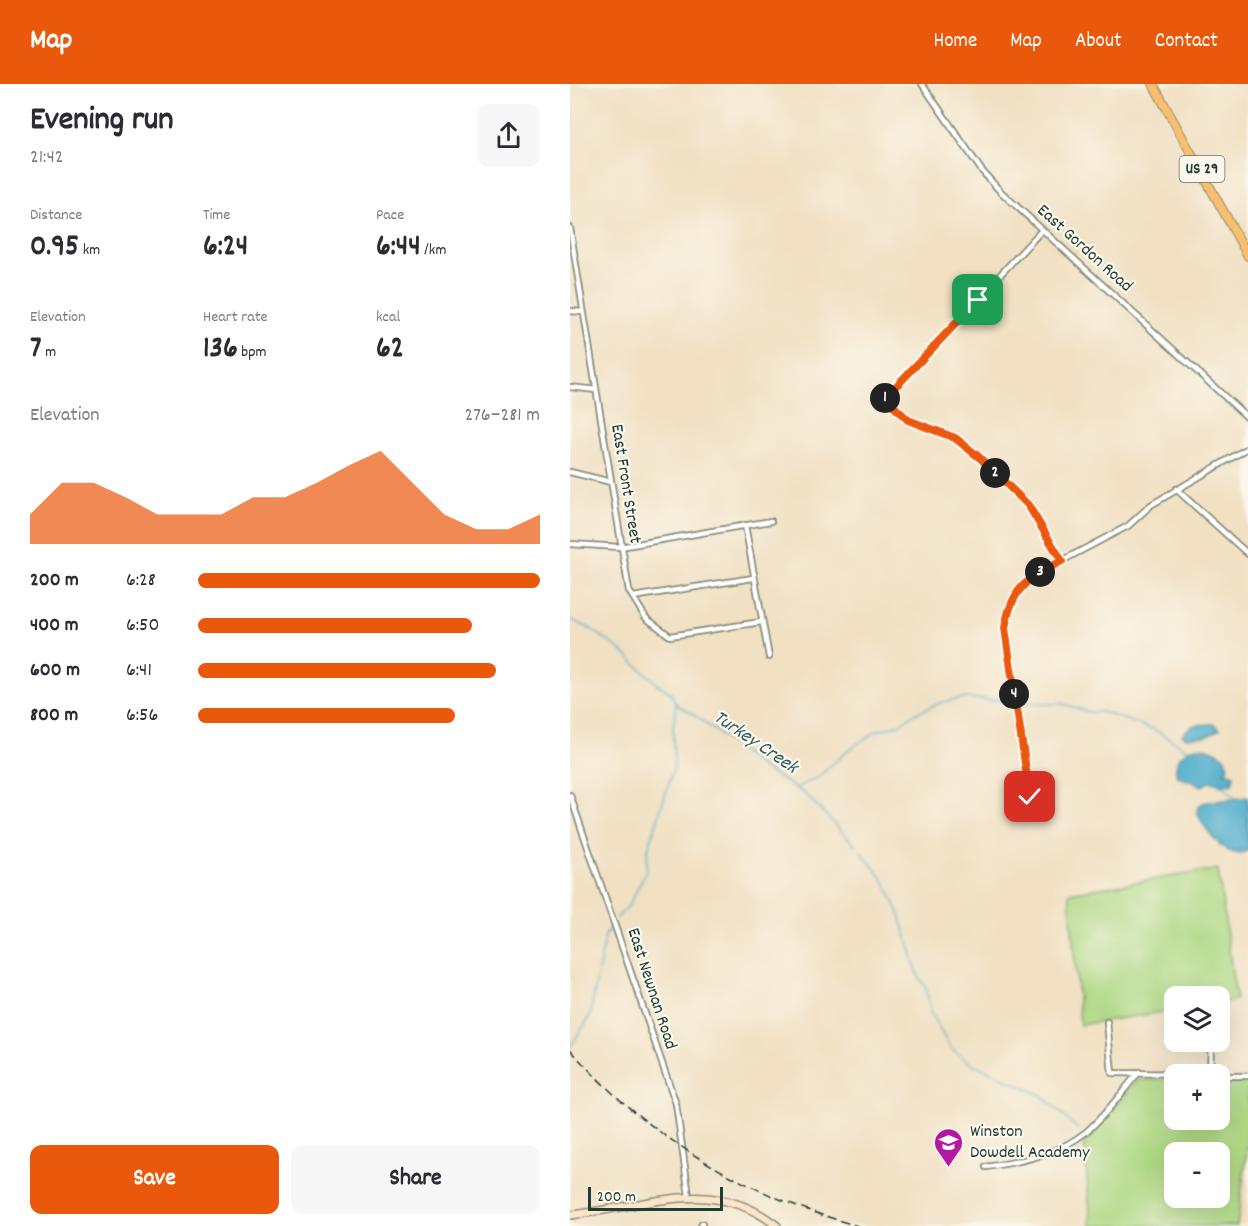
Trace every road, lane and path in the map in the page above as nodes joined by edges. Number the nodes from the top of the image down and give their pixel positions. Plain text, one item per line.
1 (922, 84) edge
2 (1153, 84) edge
3 (570, 228) edge
4 (1042, 230) junction
5 (570, 234) edge
6 (1248, 256) edge
7 (570, 311) edge
8 (583, 312) junction
9 (570, 387) edge
10 (596, 390) junction
11 (1248, 418) edge
12 (1248, 448) edge
13 (570, 472) edge
14 (611, 482) junction
15 (1176, 489) junction
16 (771, 521) dead end
17 (745, 525) junction
18 (570, 544) edge
19 (620, 547) junction
20 (1248, 554) edge
21 (1062, 561) junction
22 (753, 578) junction
23 (633, 597) junction
24 (761, 622) junction
25 (769, 657) dead end
26 (570, 795) edge
27 (1030, 797) dead end
28 (1107, 1022) dead end
29 (1139, 1072) junction
30 (1164, 1073) edge
31 (1230, 1076) edge
32 (1248, 1076) edge
33 (986, 1167) dead end
34 (689, 1196) junction
35 (570, 1215) edge
36 (777, 1226) edge

1 - 4 street, East Gordon Road
2 - 6 main road, US 29
3 - 5 street, East Front Street
4 - 11 street, East Gordon Road
4 - 21 street
5 - 8 street, East Front Street
7 - 8 street
8 - 10 street, East Front Street
9 - 10 street
10 - 14 street, East Front Street
12 - 15 street
13 - 14 street
14 - 19 street, East Front Street
15 - 20 street
15 - 21 street
16 - 17 street
17 - 19 street
17 - 22 street
18 - 19 street
19 - 23 street, East Front Street
21 - 27 street
22 - 23 street
22 - 24 street
23 - 24 street, East Front Street
24 - 25 street
26 - 34 street, East Newnan Road
28 - 29 street
29 - 30 street
29 - 33 street
31 - 32 street
34 - 35 street
34 - 36 street

